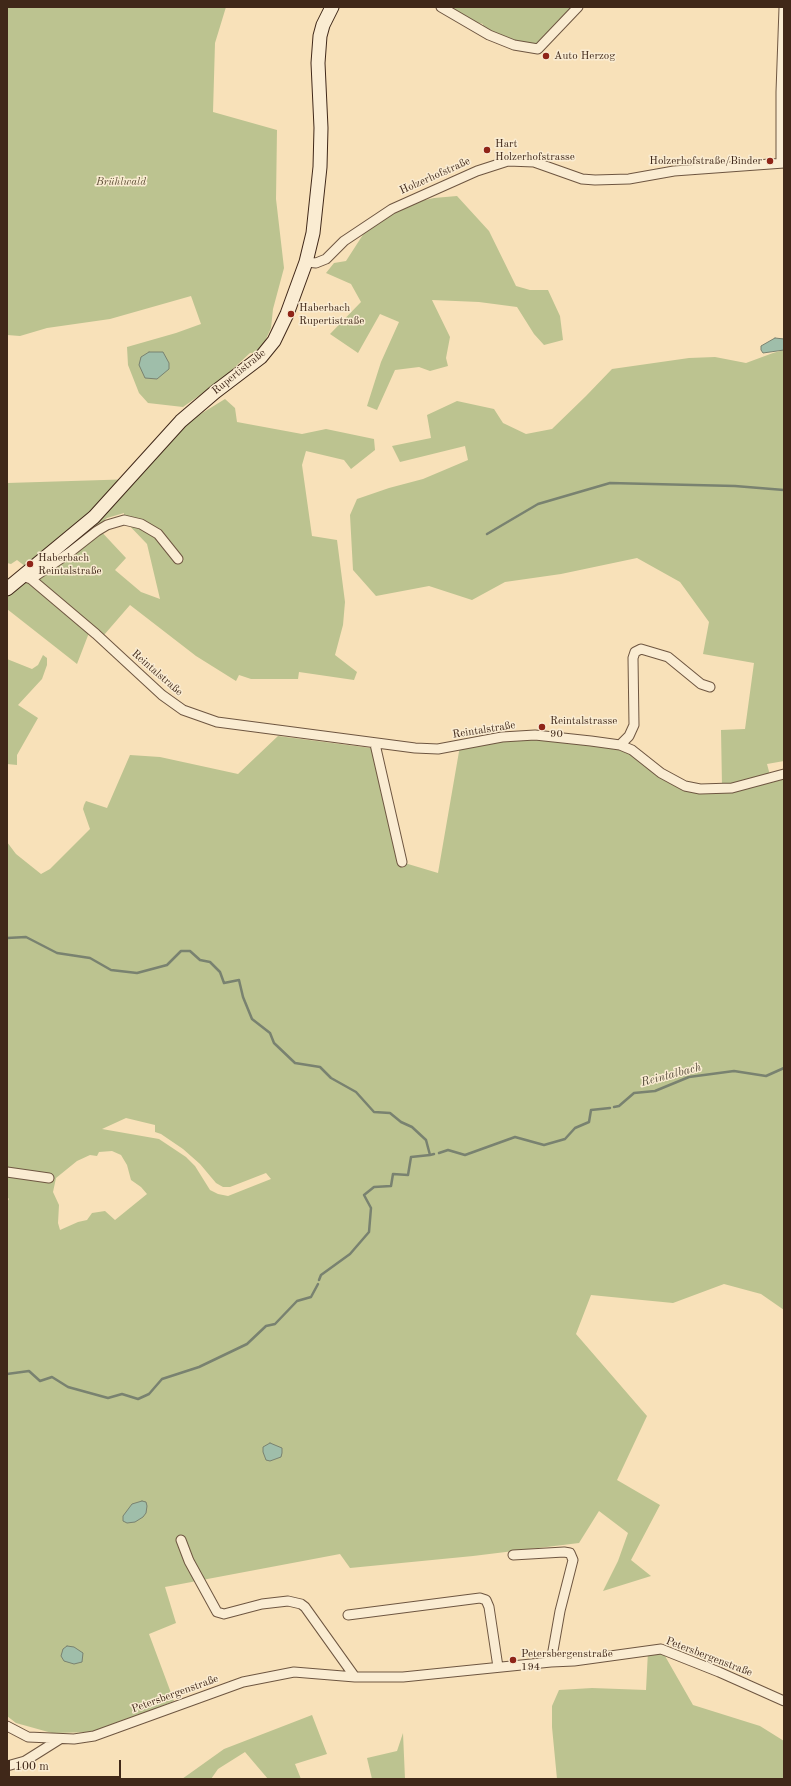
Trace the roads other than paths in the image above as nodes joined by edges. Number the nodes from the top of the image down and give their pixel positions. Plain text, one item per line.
1 (332, 7) edge
2 (441, 7) edge
3 (578, 7) edge
4 (784, 8) edge
5 (782, 163) edge
6 (306, 262) junction
7 (178, 559) dead end
8 (27, 577) junction
9 (7, 589) edge
10 (710, 687) dead end
11 (374, 744) junction
12 (620, 745) junction
13 (784, 774) edge
14 (402, 862) dead end
15 (7, 1172) edge
16 (49, 1178) dead end
17 (181, 1540) dead end
18 (513, 1555) dead end
19 (348, 1615) dead end
20 (551, 1662) junction
21 (498, 1667) junction
22 (355, 1677) junction
23 (784, 1701) edge
24 (7, 1726) edge
25 (60, 1738) junction
26 (7, 1766) edge

1 - 6 main road, Rupertistraße
2 - 3 street
4 - 5 street, Holzerhofstraße
5 - 6 street, Holzerhofstraße
6 - 8 main road, Rupertistraße
7 - 8 street
8 - 9 main road, Rupertistraße
8 - 11 street, Reintalstraße
10 - 12 street
11 - 12 street, Reintalstraße
11 - 14 street
12 - 13 street, Reintalstraße
15 - 16 street
17 - 22 street
18 - 20 street
19 - 21 street
20 - 21 street, Petersbergenstraße
20 - 23 street, Petersbergenstraße
21 - 22 street, Petersbergenstraße
22 - 25 street, Petersbergenstraße
24 - 25 street, Petersbergenstraße
25 - 26 street

